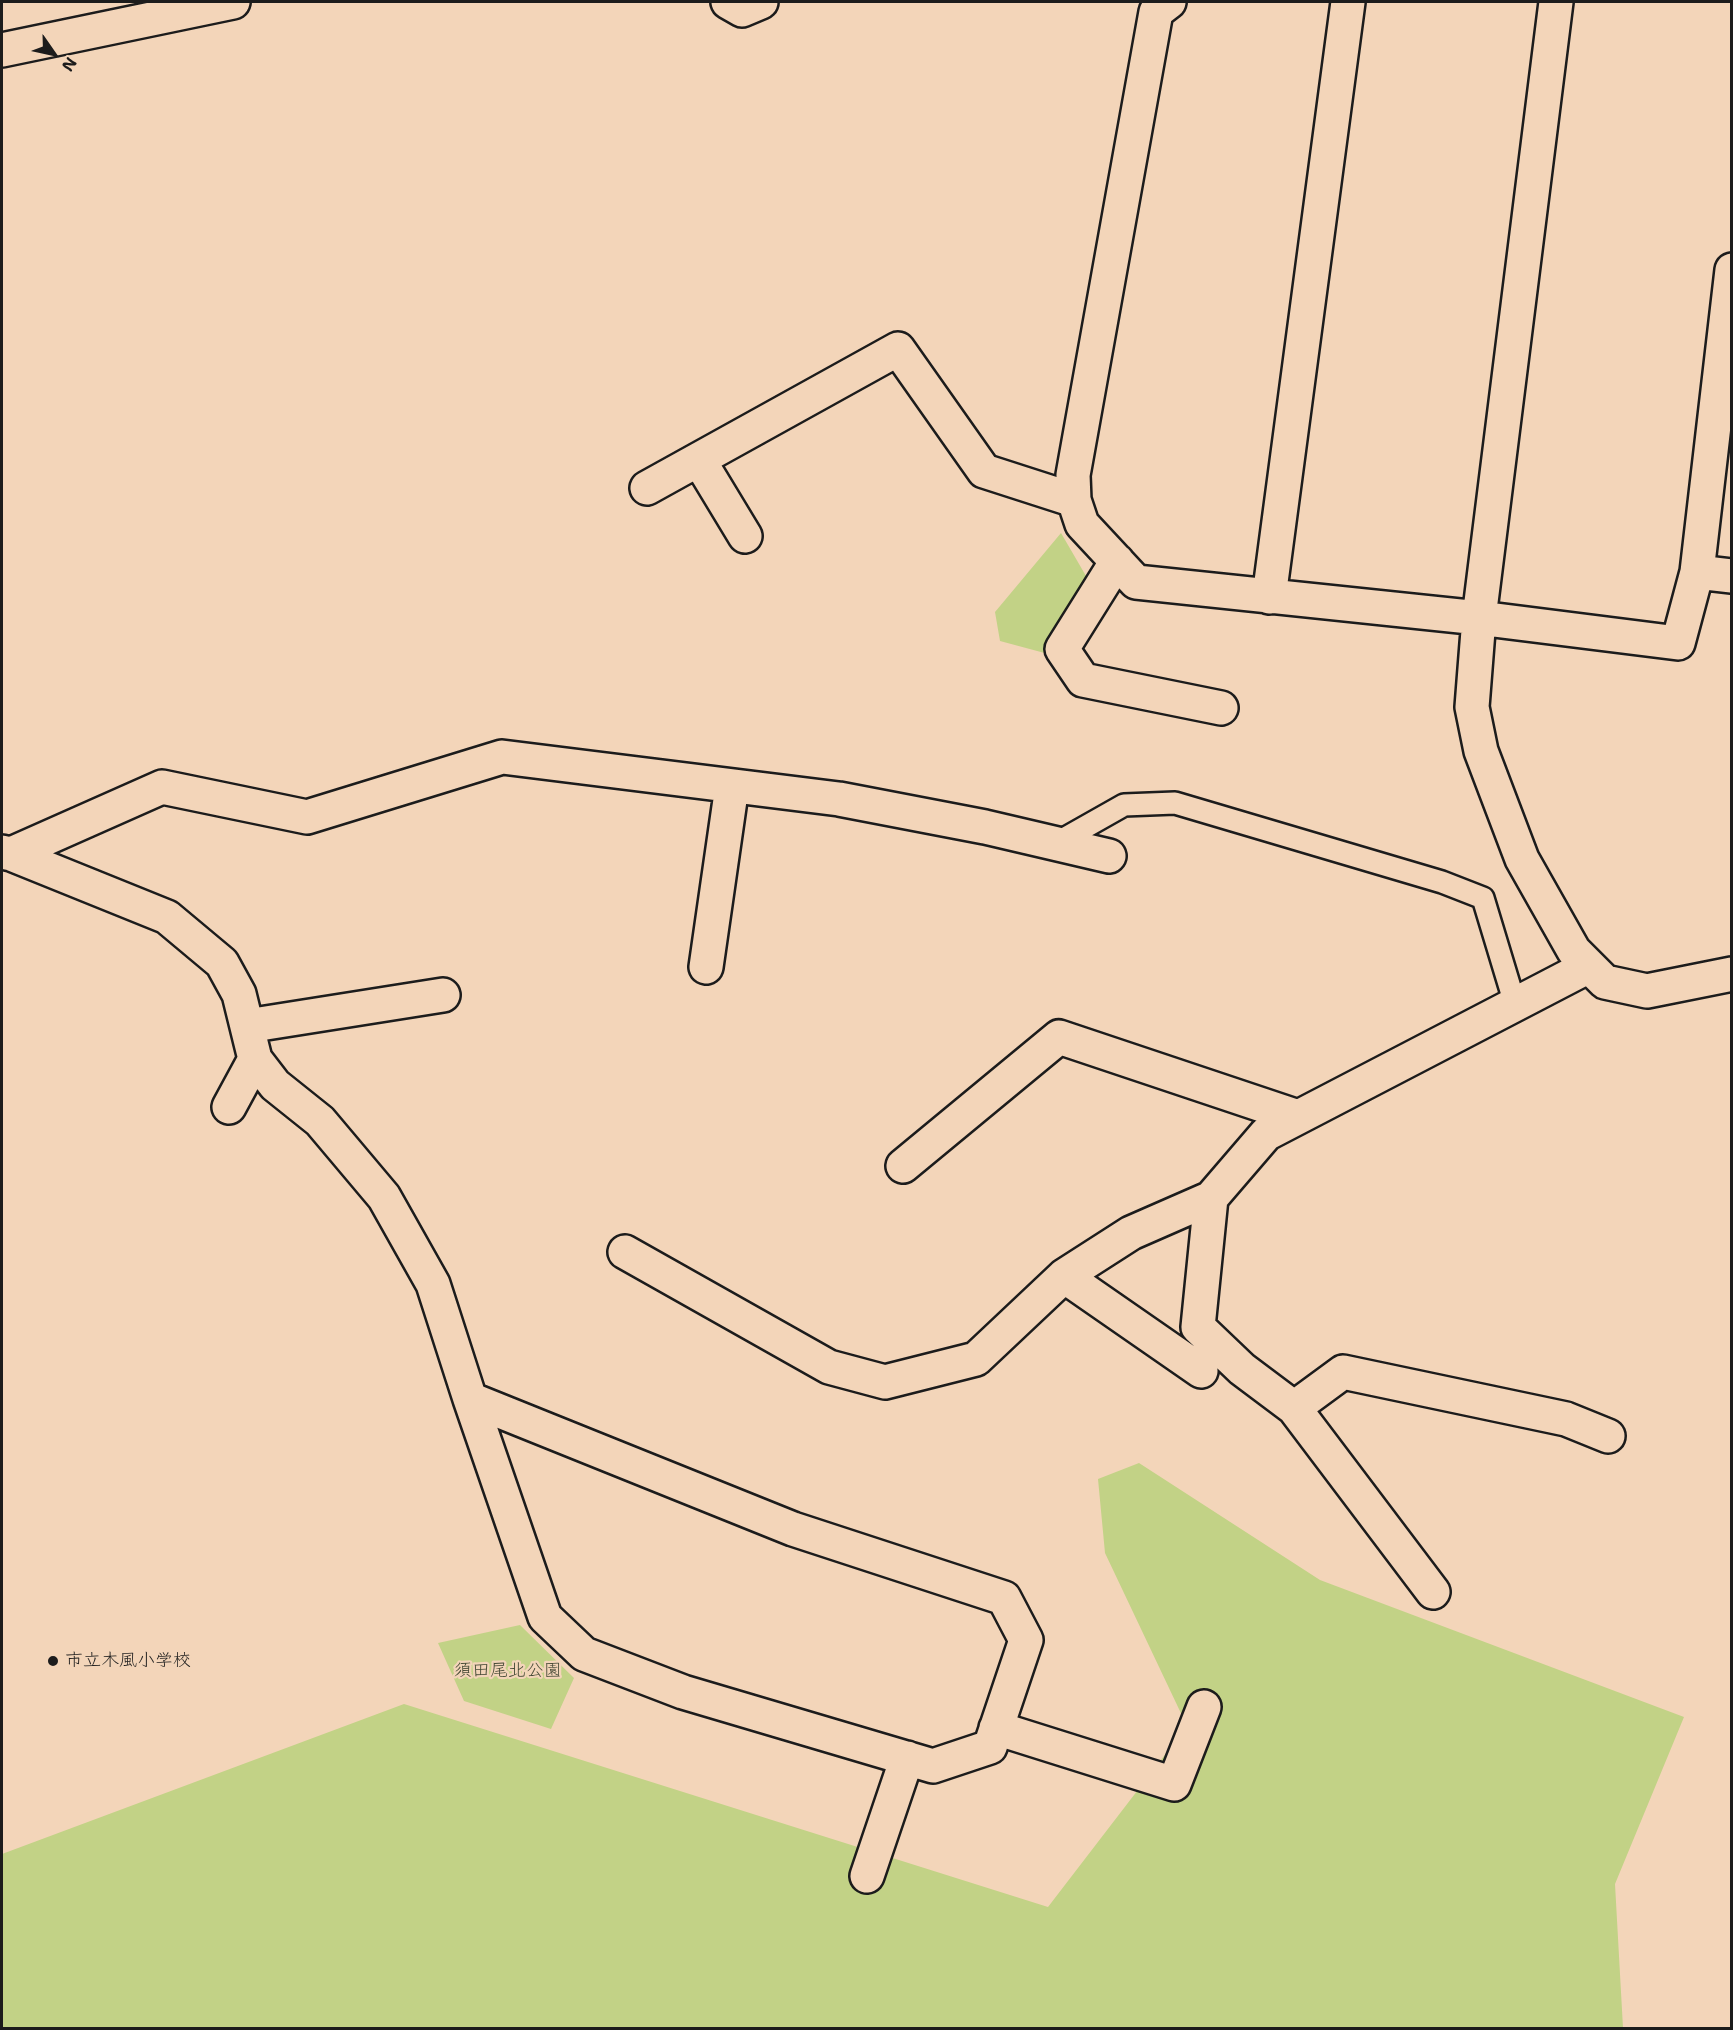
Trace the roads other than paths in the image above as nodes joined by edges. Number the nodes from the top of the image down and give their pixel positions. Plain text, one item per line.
1 (233, 2) edge
2 (728, 2) edge
3 (761, 2) edge
4 (1169, 2) edge
5 (1348, 2) edge
6 (1556, 2) edge
7 (2, 50) edge
8 (1731, 270) edge
9 (699, 460) junction
10 (648, 488) dead end
11 (1074, 500) junction
12 (745, 536) dead end
13 (1117, 561) junction
14 (1697, 572) junction
15 (1731, 576) edge
16 (1269, 597) junction
17 (1479, 618) junction
18 (1221, 708) dead end
19 (732, 786) junction
20 (1055, 843) junction
21 (6, 853) edge
22 (1109, 856) dead end
23 (1589, 966) junction
24 (706, 967) dead end
25 (1731, 974) edge
26 (442, 995) dead end
27 (1515, 1004) junction
28 (247, 1026) junction
29 (255, 1059) junction
30 (229, 1107) dead end
31 (1298, 1117) junction
32 (903, 1166) dead end
33 (1211, 1198) junction
34 (625, 1252) dead end
35 (1064, 1276) junction
36 (1201, 1371) dead end
37 (470, 1399) junction
38 (1294, 1408) junction
39 (1608, 1436) dead end
40 (1433, 1592) dead end
41 (1204, 1707) dead end
42 (996, 1728) junction
43 (907, 1758) junction
44 (867, 1876) dead end

1 - 7 street
2 - 3 street
4 - 11 street
5 - 16 street
6 - 17 street
8 - 14 street
9 - 10 street
9 - 11 street
9 - 12 street
11 - 13 street
13 - 16 street
13 - 18 street
14 - 15 street
14 - 17 street
16 - 17 street
17 - 23 street
19 - 20 street
19 - 21 street
19 - 24 street
20 - 22 street
20 - 27 lane
21 - 28 street
23 - 25 street
23 - 27 street
26 - 28 street
27 - 31 street
28 - 29 street
29 - 30 street
29 - 37 street
31 - 32 street
31 - 33 street
33 - 35 street
33 - 38 street
34 - 35 street
35 - 36 street
37 - 42 street
37 - 43 street
38 - 39 street
38 - 40 street
41 - 42 street
42 - 43 street
43 - 44 street

